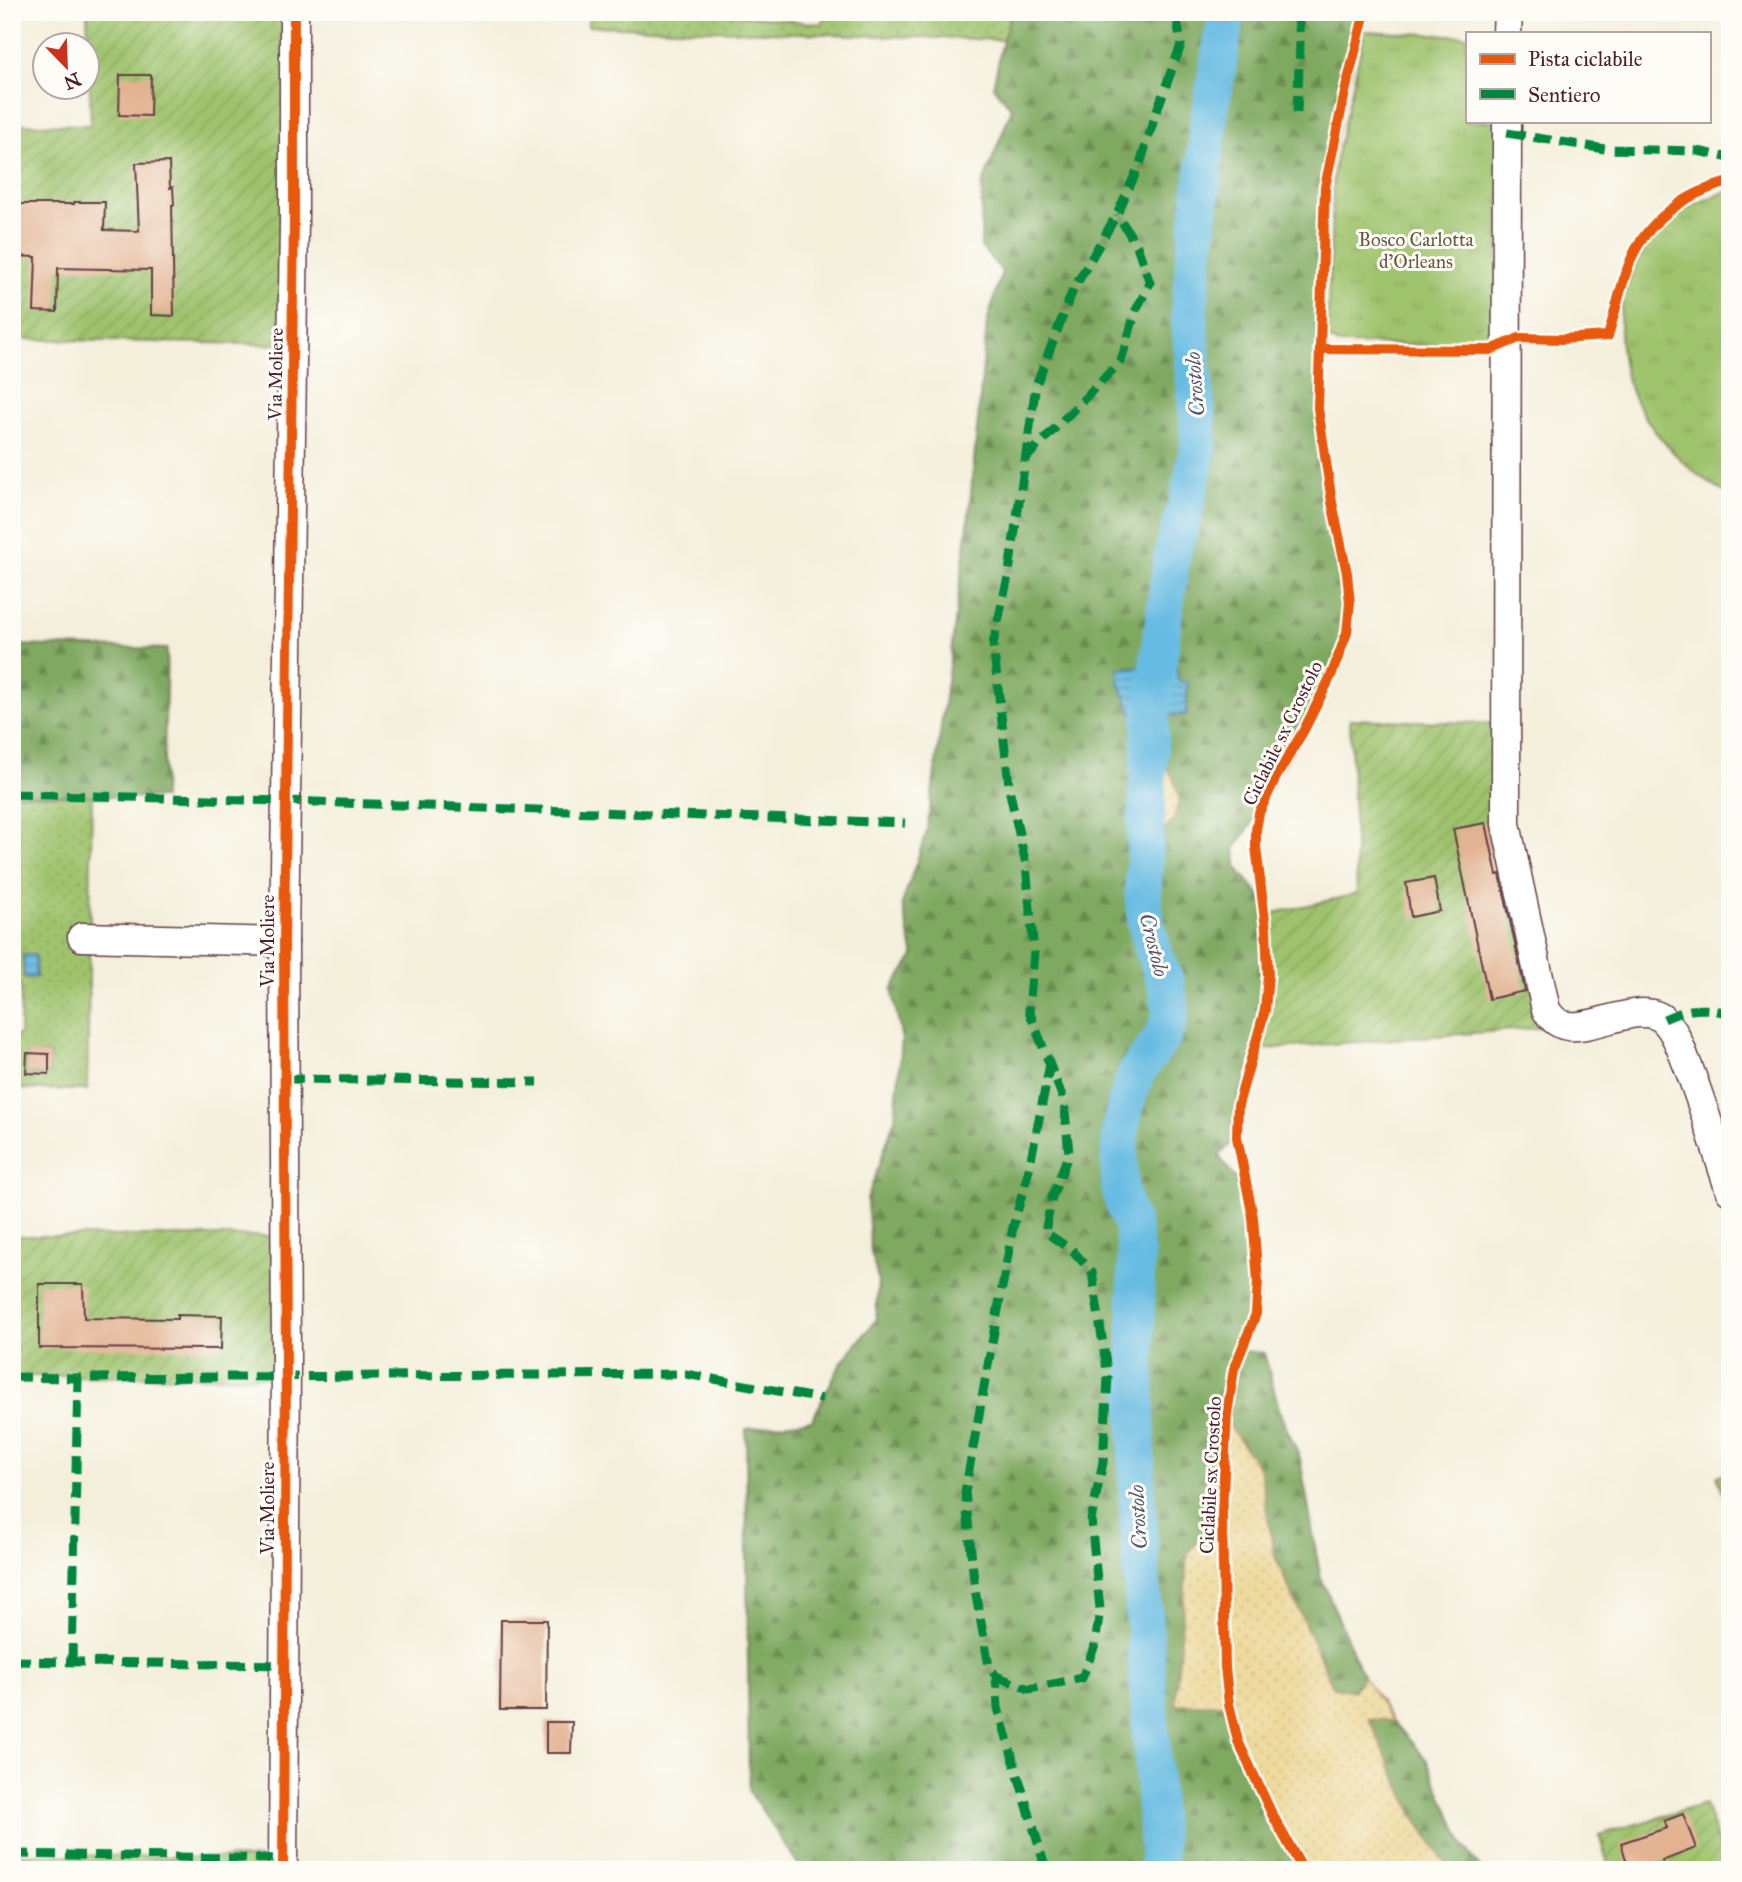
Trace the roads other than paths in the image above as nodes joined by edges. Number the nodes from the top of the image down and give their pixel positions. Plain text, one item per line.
1 (295, 12) edge
2 (1508, 12) edge
3 (1507, 32) edge
4 (1507, 122) edge
5 (82, 937) dead end
6 (284, 942) junction
7 (1730, 1191) edge
8 (283, 1870) edge

1 - 6 street, Via Moliere
2 - 3 street
4 - 7 street
5 - 6 street
6 - 8 street, Via Moliere

